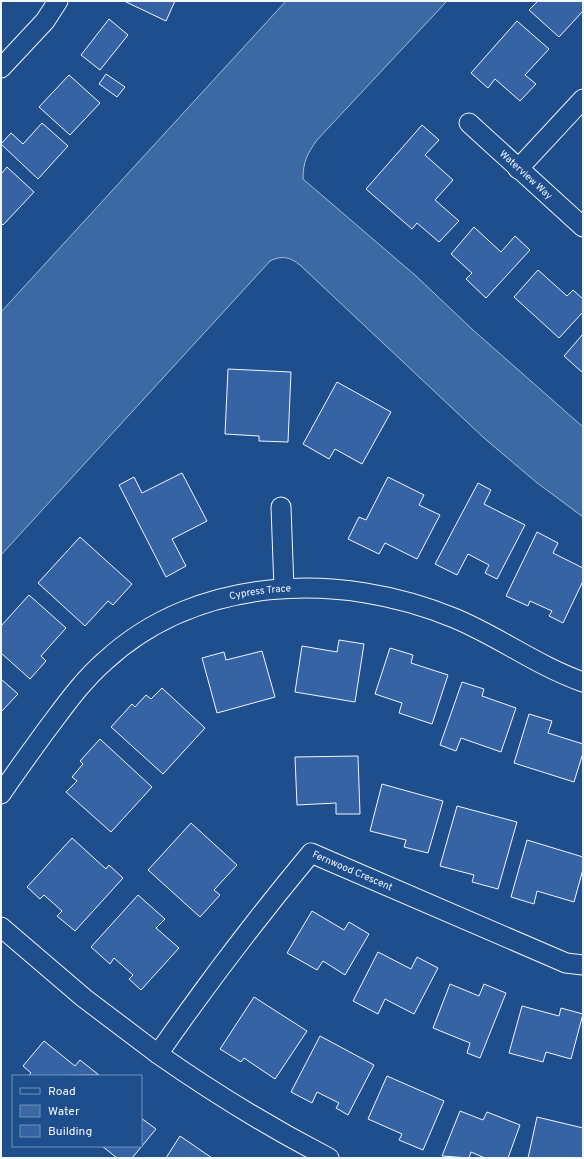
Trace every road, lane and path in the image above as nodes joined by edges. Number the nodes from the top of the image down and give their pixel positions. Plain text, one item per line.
1 (58, 1) edge
2 (1, 68) edge
3 (583, 99) edge
4 (469, 124) dead end
5 (518, 169) junction
6 (583, 227) edge
7 (281, 507) dead end
8 (284, 588) junction
9 (583, 682) edge
10 (1, 794) edge
11 (1, 927) edge
12 (583, 965) edge
13 (158, 1054) junction
14 (329, 1158) edge

1 - 2 street
3 - 5 street
4 - 5 street, Waterview Way
5 - 6 street, Waterview Way
7 - 8 street
8 - 9 street, Cypress Trace
8 - 10 street, Cypress Trace
11 - 13 street
12 - 13 street, Fernwood Crescent
13 - 14 street

